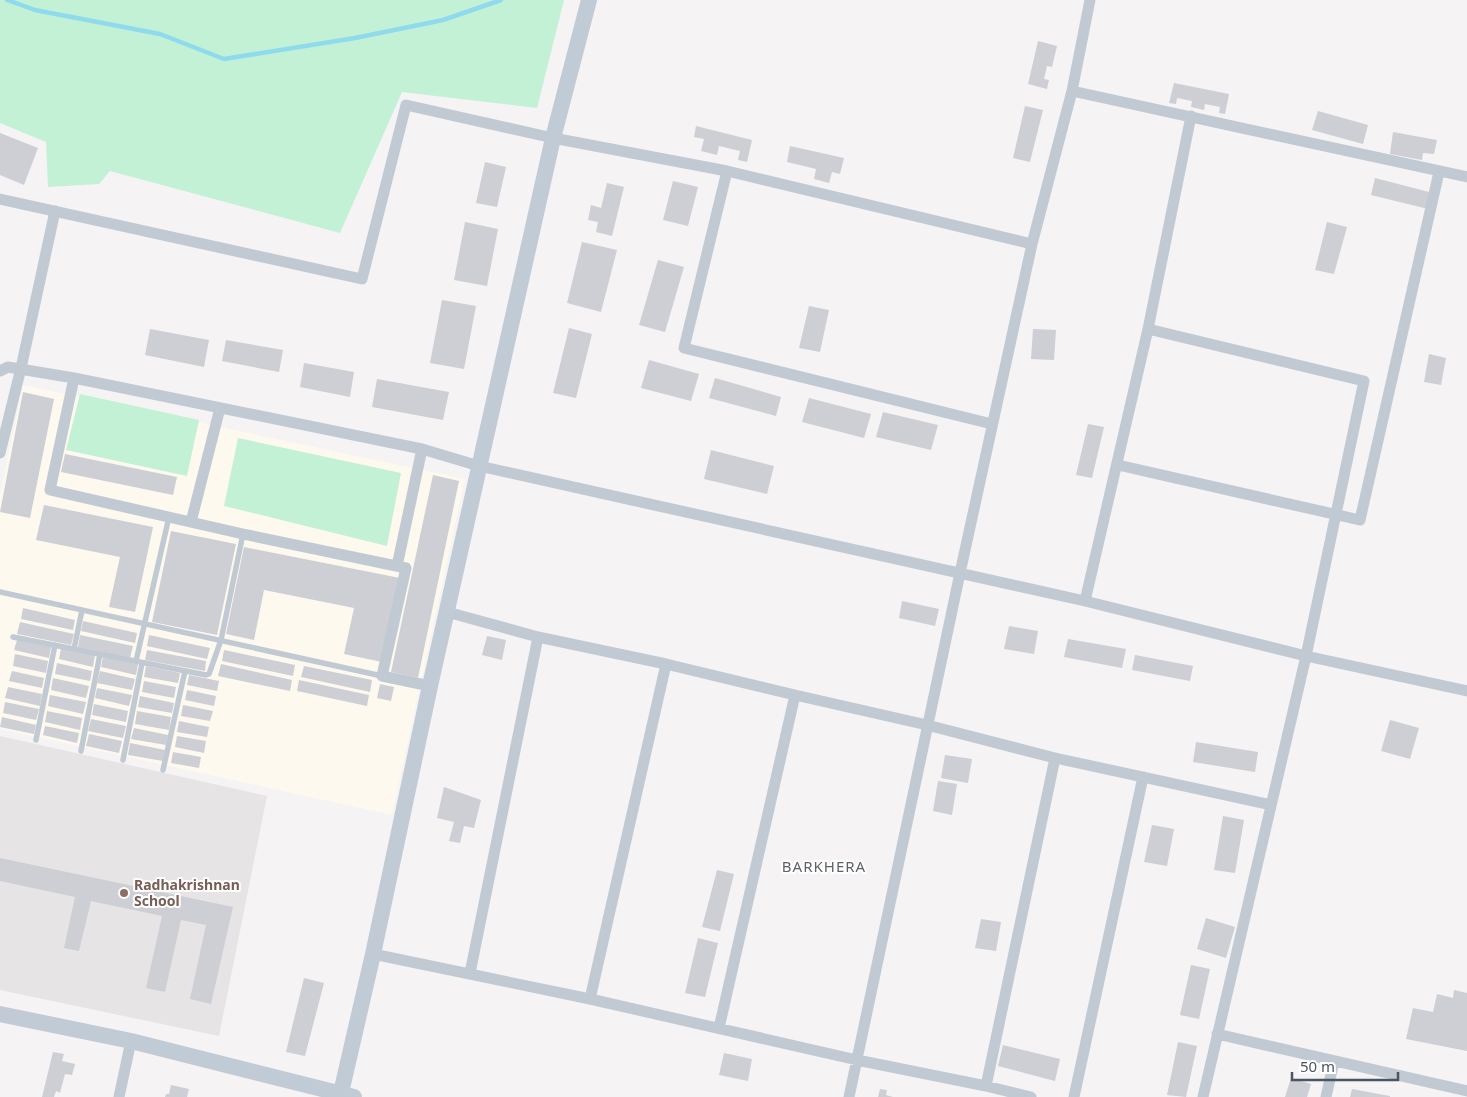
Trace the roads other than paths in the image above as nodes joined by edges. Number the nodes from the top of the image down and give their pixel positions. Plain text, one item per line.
1 (589, 0) edge
2 (1090, 0) edge
3 (1072, 91) junction
4 (1191, 116) junction
5 (553, 138) junction
6 (727, 171) junction
7 (1439, 172) junction
8 (1467, 178) edge
9 (0, 199) edge
10 (55, 211) junction
11 (1032, 244) junction
12 (1148, 329) junction
13 (21, 368) junction
14 (0, 371) edge
15 (74, 378) junction
16 (220, 408) junction
17 (992, 424) junction
18 (422, 449) junction
19 (0, 453) edge
20 (1118, 465) junction
21 (480, 466) junction
22 (1335, 514) junction
23 (169, 517) junction
24 (191, 522) junction
25 (243, 534) junction
26 (397, 566) junction
27 (960, 573) junction
28 (0, 592) edge
29 (1086, 601) junction
30 (82, 610) junction
31 (447, 612) junction
32 (144, 624) junction
33 (13, 637) dead end
34 (538, 637) junction
35 (221, 640) junction
36 (56, 646) junction
37 (74, 649) junction
38 (100, 654) junction
39 (1306, 656) junction
40 (139, 662) junction
41 (666, 664) junction
42 (185, 671) junction
43 (382, 676) junction
44 (430, 686) junction
45 (1467, 691) edge
46 (795, 695) junction
47 (927, 725) junction
48 (36, 740) dead end
49 (81, 751) dead end
50 (1055, 758) junction
51 (123, 760) dead end
52 (163, 770) dead end
53 (1143, 777) junction
54 (1271, 805) junction
55 (373, 954) junction
56 (470, 974) junction
57 (590, 999) junction
58 (0, 1014) edge
59 (719, 1028) junction
60 (1217, 1034) junction
61 (131, 1041) junction
62 (857, 1060) junction
63 (1334, 1061) junction
64 (986, 1086) junction
65 (1467, 1091) edge
66 (345, 1096) edge
67 (119, 1097) edge
68 (849, 1097) edge
69 (1031, 1097) edge
70 (1074, 1097) edge
71 (1203, 1097) edge
72 (1326, 1097) edge

1 - 5 main road
2 - 3 street
3 - 4 street
3 - 11 street
4 - 7 street
4 - 12 street
5 - 6 street
5 - 10 street
5 - 21 main road
6 - 11 street
6 - 17 street
7 - 8 street
7 - 22 street
9 - 10 street
10 - 13 street
11 - 17 street
12 - 20 street
12 - 22 street
13 - 14 street
13 - 15 street
13 - 19 street
15 - 16 street
15 - 23 street
16 - 18 street
16 - 24 street
17 - 27 street
18 - 21 street
18 - 26 street
20 - 22 street
20 - 29 street
21 - 27 street
21 - 31 main road
22 - 39 street
23 - 24 street
23 - 32 lane
24 - 25 street
25 - 26 street
25 - 35 lane
26 - 43 street
27 - 29 street
27 - 47 street
28 - 30 lane
29 - 39 street
30 - 32 lane
30 - 37 lane
31 - 34 street
31 - 44 main road
32 - 35 lane
32 - 40 lane
33 - 36 lane
34 - 41 street
34 - 56 street
35 - 42 lane
35 - 43 lane
36 - 37 lane
36 - 48 lane
37 - 38 lane
38 - 40 lane
38 - 49 lane
39 - 45 street
39 - 54 street
40 - 42 lane
40 - 51 lane
41 - 46 street
41 - 57 street
42 - 52 lane
43 - 44 street
44 - 55 main road
46 - 47 street
46 - 59 street
47 - 50 street
47 - 62 street
50 - 53 street
50 - 64 street
53 - 54 street
53 - 70 street
54 - 60 street
55 - 56 street
55 - 66 main road
56 - 57 street
57 - 59 street
58 - 61 main road
59 - 62 street
60 - 63 street
60 - 71 street
61 - 66 main road
61 - 67 street
62 - 64 street
62 - 68 street
63 - 65 street
63 - 72 street
64 - 69 street

